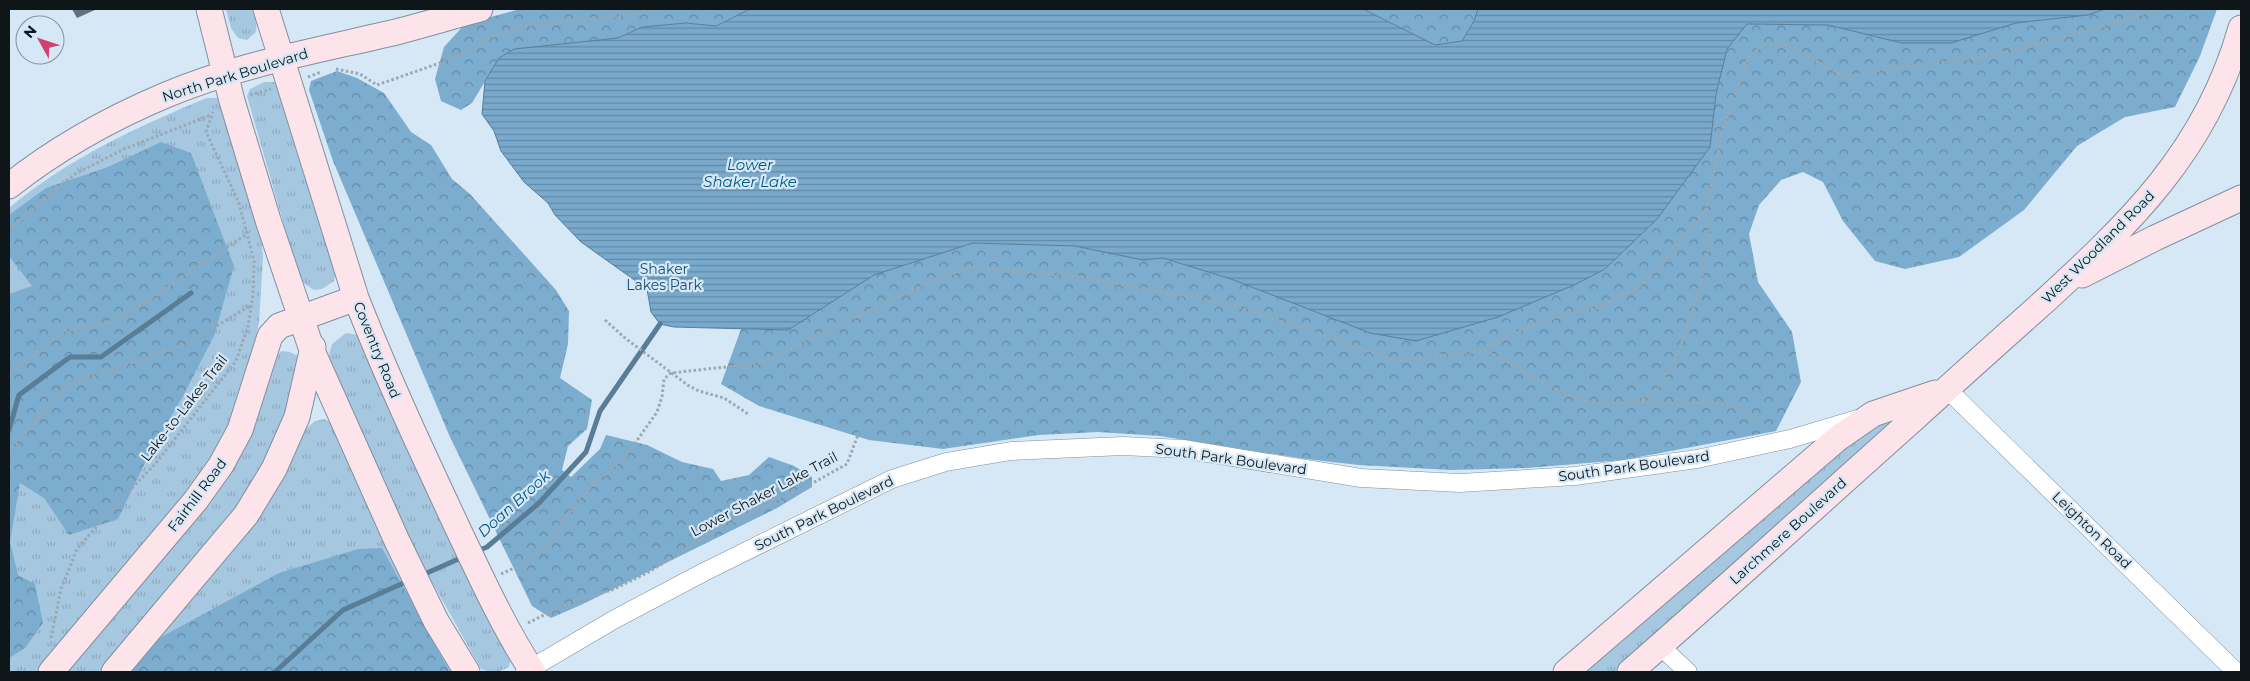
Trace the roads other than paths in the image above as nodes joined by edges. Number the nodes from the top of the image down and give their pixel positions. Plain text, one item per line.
1 (209, 9) edge
2 (266, 9) edge
3 (480, 9) edge
4 (2241, 28) edge
5 (283, 58) junction
6 (226, 74) junction
7 (9, 186) edge
8 (2241, 198) edge
9 (2064, 283) junction
10 (356, 298) junction
11 (308, 315) junction
12 (313, 353) junction
13 (1947, 389) junction
14 (1873, 414) junction
15 (1765, 503) junction
16 (1791, 528) junction
17 (1660, 646) junction
18 (530, 671) edge
19 (51, 672) edge
20 (114, 672) edge
21 (467, 672) edge
22 (1566, 672) edge
23 (1630, 672) edge
24 (1688, 672) edge
25 (2236, 672) edge

1 - 6 main road
2 - 5 main road, Coventry Road
3 - 5 main road, North Park Boulevard
4 - 9 main road, West Woodland Road
5 - 6 main road, North Park Boulevard
5 - 10 main road, Coventry Road
6 - 7 main road, North Park Boulevard
6 - 11 main road
8 - 9 main road
9 - 13 main road, West Woodland Road
10 - 11 main road, Fairhill Road
10 - 18 main road, Coventry Road
11 - 12 main road
11 - 19 main road, Fairhill Road
12 - 20 main road
12 - 21 main road
13 - 14 main road, South Park Boulevard
13 - 16 main road, Larchmere Boulevard
13 - 25 street, Leighton Road
14 - 15 main road
14 - 18 street, South Park Boulevard
15 - 16 main road
15 - 22 main road
16 - 17 main road, Larchmere Boulevard
17 - 23 main road, Larchmere Boulevard
17 - 24 street

